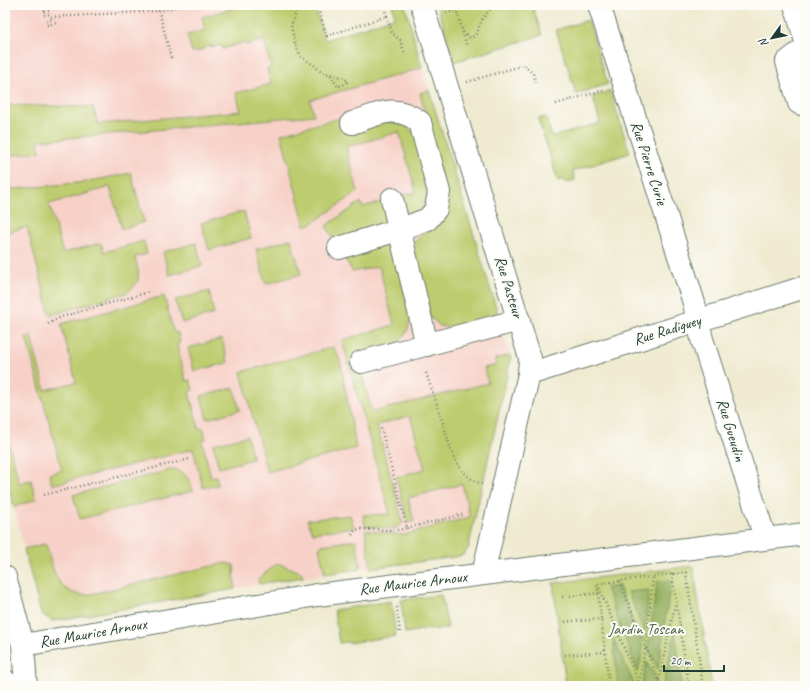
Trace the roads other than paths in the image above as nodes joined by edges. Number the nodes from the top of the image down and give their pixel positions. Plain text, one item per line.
1 (422, 5) edge
2 (599, 5) edge
3 (795, 5) edge
4 (805, 38) edge
5 (805, 48) edge
6 (805, 105) edge
7 (352, 123) dead end
8 (392, 199) dead end
9 (401, 229) junction
10 (339, 248) dead end
11 (805, 287) edge
12 (519, 320) junction
13 (699, 320) junction
14 (427, 345) junction
15 (361, 362) dead end
16 (529, 374) junction
17 (805, 534) edge
18 (765, 538) junction
19 (483, 574) junction
20 (5, 577) edge
21 (23, 645) junction
22 (5, 681) edge
23 (8, 686) edge
24 (26, 686) edge

1 - 12 main road, Rue Pasteur
2 - 13 main road, Rue Pierre Curie
3 - 4 main road
5 - 6 main road
7 - 9 main road
8 - 9 main road
9 - 10 main road
9 - 14 main road
11 - 13 main road, Rue Radiguey
12 - 14 main road
12 - 16 main road, Rue Pasteur
13 - 16 main road, Rue Radiguey
13 - 18 main road, Rue Gueudin
14 - 15 main road
16 - 19 main road, Rue Pasteur
17 - 18 main road, Rue Maurice Arnoux
18 - 19 main road, Rue Maurice Arnoux
19 - 21 main road, Rue Maurice Arnoux
20 - 21 main road
21 - 24 main road
22 - 23 main road

